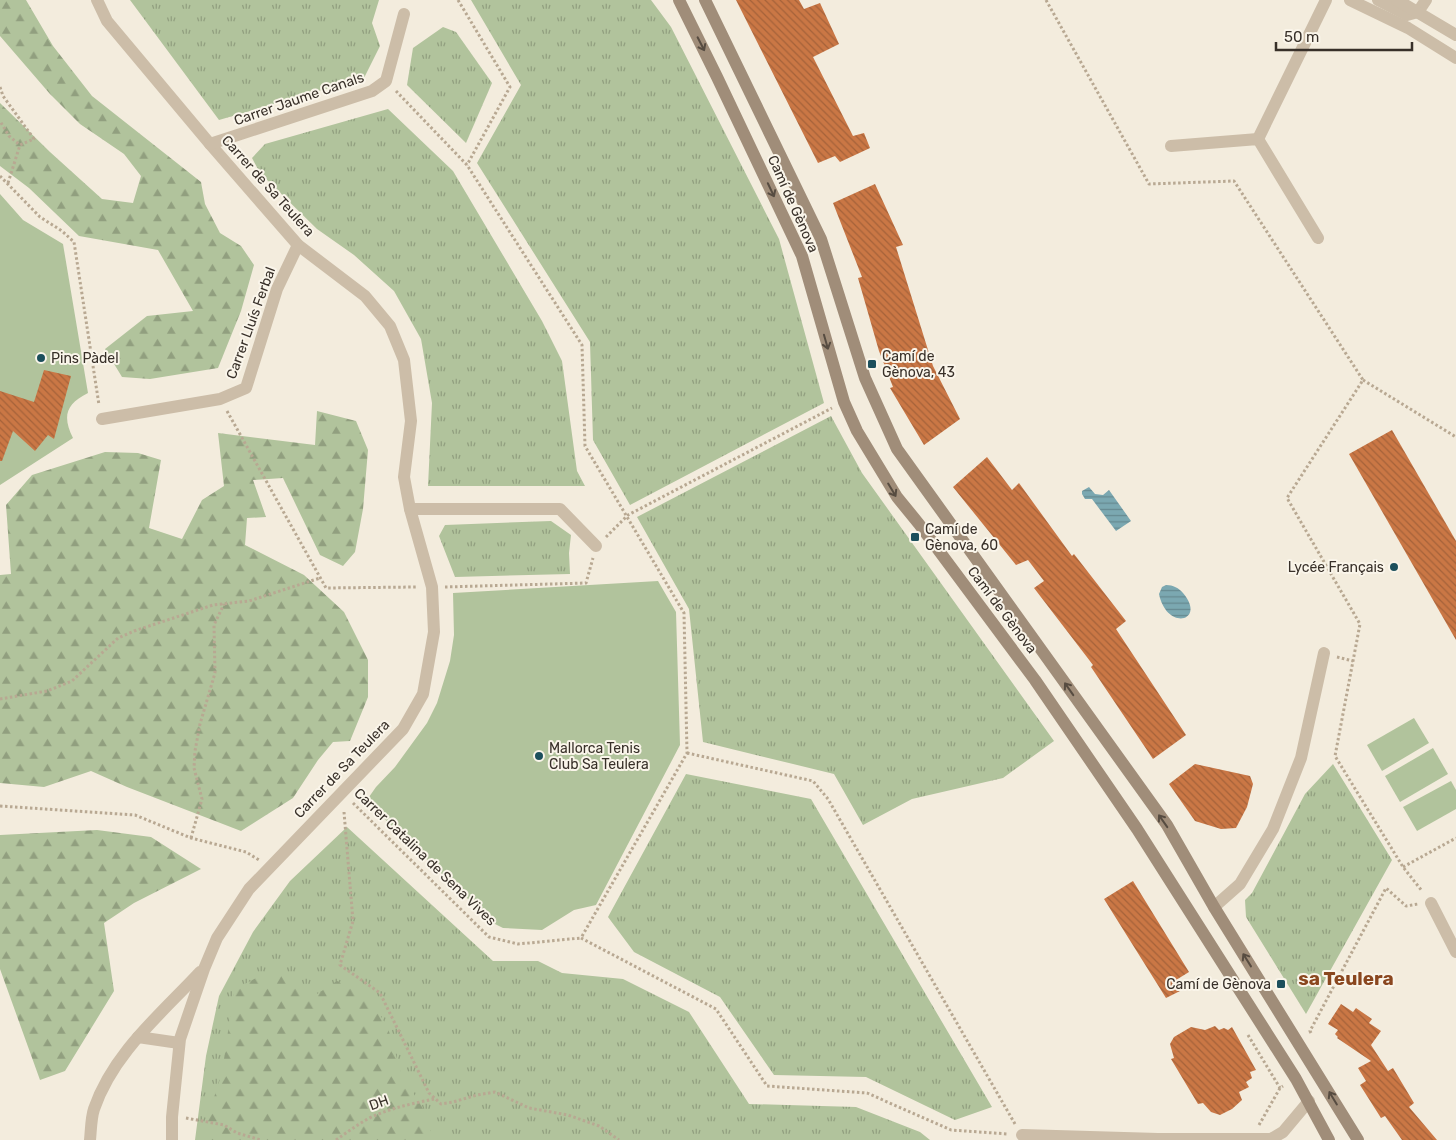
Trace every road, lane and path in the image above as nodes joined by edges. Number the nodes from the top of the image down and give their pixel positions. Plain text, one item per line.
1 (97, 0) edge
2 (458, 0) edge
3 (679, 0) edge
4 (705, 0) edge
5 (1046, 0) edge
6 (1326, 0) edge
7 (1350, 0) edge
8 (1378, 0) edge
9 (1397, 0) edge
10 (1426, 0) edge
11 (1418, 12) junction
12 (404, 14) dead end
13 (1456, 35) edge
14 (1456, 58) edge
15 (386, 81) junction
16 (0, 87) edge
17 (0, 121) edge
18 (1258, 139) junction
19 (210, 144) junction
20 (20, 145) junction
21 (1171, 146) dead end
22 (467, 165) junction
23 (0, 176) edge
24 (7, 183) junction
25 (1318, 238) dead end
26 (298, 245) junction
27 (1363, 380) junction
28 (220, 398) junction
29 (844, 402) junction
30 (102, 419) joint
31 (1456, 437) edge
32 (410, 509) junction
33 (628, 515) junction
34 (596, 546) junction
35 (320, 578) junction
36 (432, 587) junction
37 (225, 604) junction
38 (1324, 653) dead end
39 (0, 700) edge
40 (687, 753) junction
41 (343, 793) junction
42 (0, 806) edge
43 (191, 838) junction
44 (1456, 838) edge
45 (270, 867) junction
46 (1403, 867) junction
47 (1431, 903) junction
48 (1214, 907) junction
49 (581, 938) junction
50 (1456, 952) edge
51 (204, 969) junction
52 (1246, 1031) dead end
53 (138, 1037) junction
54 (1315, 1039) dead end
55 (179, 1044) junction
56 (1296, 1079) junction
57 (1280, 1088) junction
58 (435, 1099) junction
59 (1309, 1101) junction
60 (172, 1117) junction
61 (1258, 1126) dead end
62 (1022, 1135) junction
63 (90, 1140) edge
64 (172, 1140) edge
65 (261, 1140) edge
66 (336, 1140) edge
67 (619, 1140) edge
68 (1329, 1140) edge
69 (1358, 1140) edge

1 - 19 street, Carrer de Sa Teulera
2 - 22 path
3 -> 29 street, Camí de Gènova
48 -> 4 street, Camí de Gènova
5 - 27 path
6 - 18 street
7 - 14 street
8 - 11 street
9 - 11 street
10 - 11 street
11 - 13 street
12 - 15 street, Carrer Jaume Canals
15 - 19 street, Carrer Jaume Canals
15 - 22 path
16 - 20 path
17 - 20 path
18 - 21 street
18 - 25 street
19 - 26 street, Carrer de Sa Teulera
20 - 24 path
22 - 33 path
23 - 24 path
24 - 30 path
26 - 28 street, Carrer Lluís Ferbal
26 - 32 street, Carrer de Sa Teulera
27 - 31 path
27 - 46 path
28 - 30 street, Carrer Lluís Ferbal
28 - 35 path
29 - 33 path
29 -> 56 street, Camí de Gènova
32 - 34 street
32 - 36 street, Carrer de Sa Teulera
33 - 34 path
33 - 40 path
34 - 36 path
35 - 36 path
35 - 37 path
36 - 41 street, Carrer de Sa Teulera
37 - 39 path
37 - 43 path
38 - 48 street
40 - 49 path
40 - 62 path
41 - 45 street, Carrer de Sa Teulera
41 - 49 path, Carrer Catalina de Sena Vives
41 - 58 path, Carrer Catalina de Sena Vives
42 - 43 path
43 - 45 path
44 - 46 path
45 - 51 street, Carrer de Sa Teulera
46 - 47 path
47 - 50 street
47 - 54 path
69 -> 48 street, Camí de Gènova
49 - 62 path
51 - 53 street
51 - 55 street, Carrer de Sa Teulera
52 - 57 path
53 - 55 street
53 - 63 street
55 - 60 street, Carrer de Sa Teulera
56 - 57 path
56 - 59 street, Camí de Gènova
57 - 61 path
58 - 66 path, DH
58 - 67 path
59 - 62 street
59 - 68 street, Camí de Gènova
60 - 64 street, Carrer de Sa Teulera
60 - 65 path

